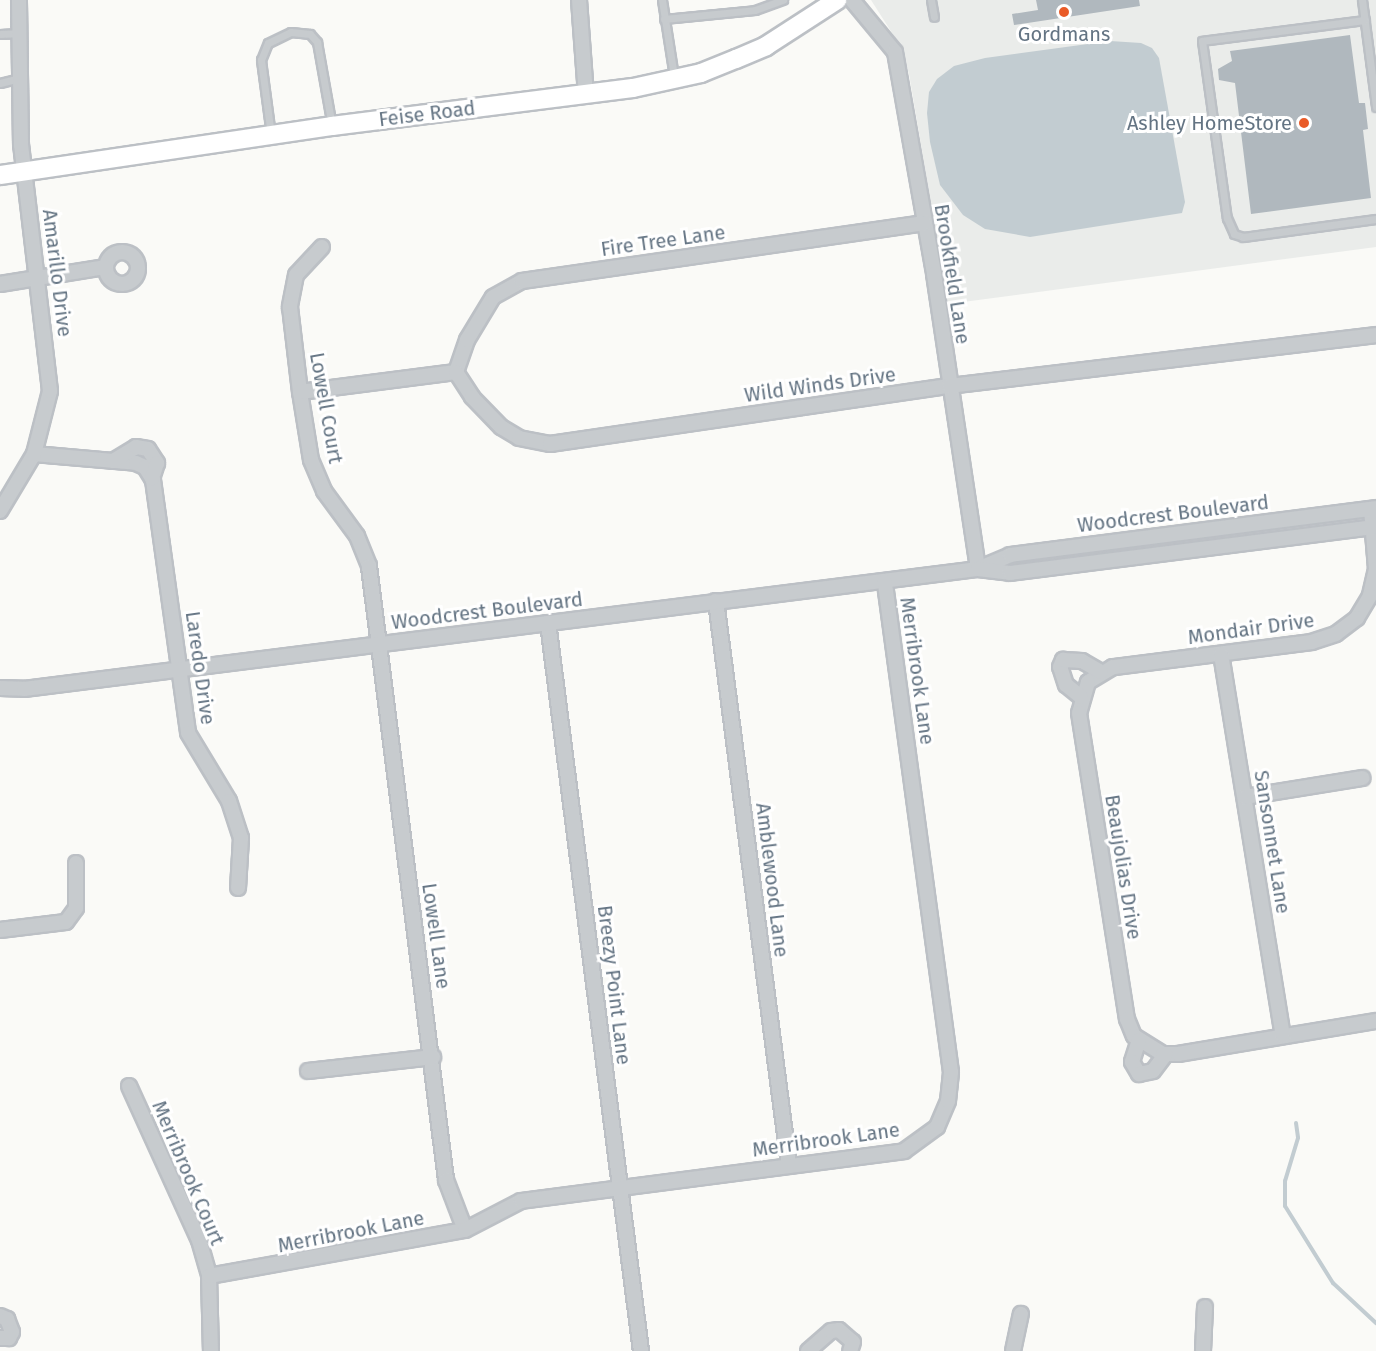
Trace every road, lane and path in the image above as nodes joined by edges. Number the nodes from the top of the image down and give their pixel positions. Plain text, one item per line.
1 (19, 0) edge
2 (579, 0) edge
3 (662, 0) edge
4 (783, 0) edge
5 (837, 0) edge
6 (852, 0) edge
7 (931, 0) edge
8 (1362, 0) edge
9 (934, 17) dead end
10 (664, 19) junction
11 (1365, 20) junction
12 (20, 33) junction
13 (0, 34) edge
14 (20, 78) junction
15 (675, 79) junction
16 (0, 82) edge
17 (586, 94) junction
18 (1376, 107) edge
19 (333, 126) junction
20 (271, 135) junction
21 (24, 171) junction
22 (0, 175) edge
23 (1376, 219) edge
24 (925, 223) junction
25 (322, 247) dead end
26 (105, 267) dead end
27 (39, 278) junction
28 (0, 284) edge
29 (1376, 334) edge
30 (456, 372) junction
31 (949, 386) junction
32 (300, 392) junction
33 (34, 454) junction
34 (1373, 508) edge
35 (0, 511) edge
36 (1374, 527) edge
37 (978, 569) junction
38 (885, 581) junction
39 (716, 601) junction
40 (548, 623) junction
41 (380, 644) junction
42 (1221, 654) junction
43 (179, 670) junction
44 (1101, 672) junction
45 (0, 688) edge
46 (1081, 697) junction
47 (1362, 778) dead end
48 (1245, 797) junction
49 (76, 863) dead end
50 (238, 888) dead end
51 (0, 930) edge
52 (1376, 1021) edge
53 (1284, 1036) junction
54 (1139, 1040) junction
55 (1166, 1054) junction
56 (432, 1057) junction
57 (308, 1071) dead end
58 (129, 1086) dead end
59 (789, 1165) junction
60 (620, 1188) junction
61 (465, 1230) junction
62 (209, 1276) junction
63 (1205, 1307) dead end
64 (1021, 1314) dead end
65 (0, 1316) edge
66 (0, 1338) edge
67 (211, 1351) edge
68 (641, 1351) edge
69 (808, 1351) edge
70 (850, 1351) edge
71 (1013, 1351) edge
72 (1203, 1351) edge

1 - 12 street, Amarillo Drive
2 - 17 street
3 - 10 lane
4 - 10 lane
5 - 15 main road, Feise Road
6 - 24 street, Brookfield Lane
7 - 9 lane
8 - 11 lane
10 - 15 lane
11 - 18 lane
11 - 23 lane
12 - 13 lane
12 - 14 street, Amarillo Drive
14 - 16 lane
14 - 21 street, Amarillo Drive
15 - 17 main road, Feise Road
17 - 19 main road, Feise Road
19 - 20 main road, Feise Road
19 - 20 lane
20 - 21 main road, Feise Road
21 - 22 main road, Feise Road
21 - 27 street, Amarillo Drive
24 - 30 street, Fire Tree Lane
24 - 31 street, Brookfield Lane
25 - 32 street, Lowell Court
26 - 27 street
27 - 28 street
27 - 33 street, Amarillo Drive
29 - 31 street, Wild Winds Drive
30 - 31 street, Wild Winds Drive
30 - 32 street
31 - 37 street, Brookfield Lane
32 - 41 street, Lowell Court
33 - 35 street, Amarillo Drive
33 - 43 street, Laredo Drive
34 - 36 street, Mondair Drive
34 - 37 street, Woodcrest Boulevard
36 - 37 street, Woodcrest Boulevard
36 - 42 street, Mondair Drive
37 - 38 street, Woodcrest Boulevard
38 - 39 street, Woodcrest Boulevard
38 - 59 street, Merribrook Lane
39 - 40 street, Woodcrest Boulevard
39 - 59 street, Amblewood Lane
40 - 41 street, Woodcrest Boulevard
40 - 60 street, Breezy Point Lane
41 - 43 street, Woodcrest Boulevard
41 - 56 street, Lowell Lane
42 - 44 street, Mondair Drive
42 - 48 street, Sansonnet Lane
43 - 45 street, Woodcrest Boulevard
43 - 50 street, Laredo Drive
44 - 46 street
44 - 46 street
46 - 54 street, Beaujolias Drive
47 - 48 street
48 - 53 street, Sansonnet Lane
49 - 51 street
52 - 53 street
53 - 55 street
54 - 55 street
54 - 55 street
56 - 57 street
56 - 61 street, Lowell Lane
58 - 62 street, Merribrook Court
59 - 60 street, Merribrook Lane
60 - 61 street, Merribrook Lane
60 - 68 street, Breezy Point Lane
61 - 62 street, Merribrook Lane
62 - 67 street, Merribrook Court
63 - 72 street
64 - 71 street
65 - 66 street
69 - 70 street

